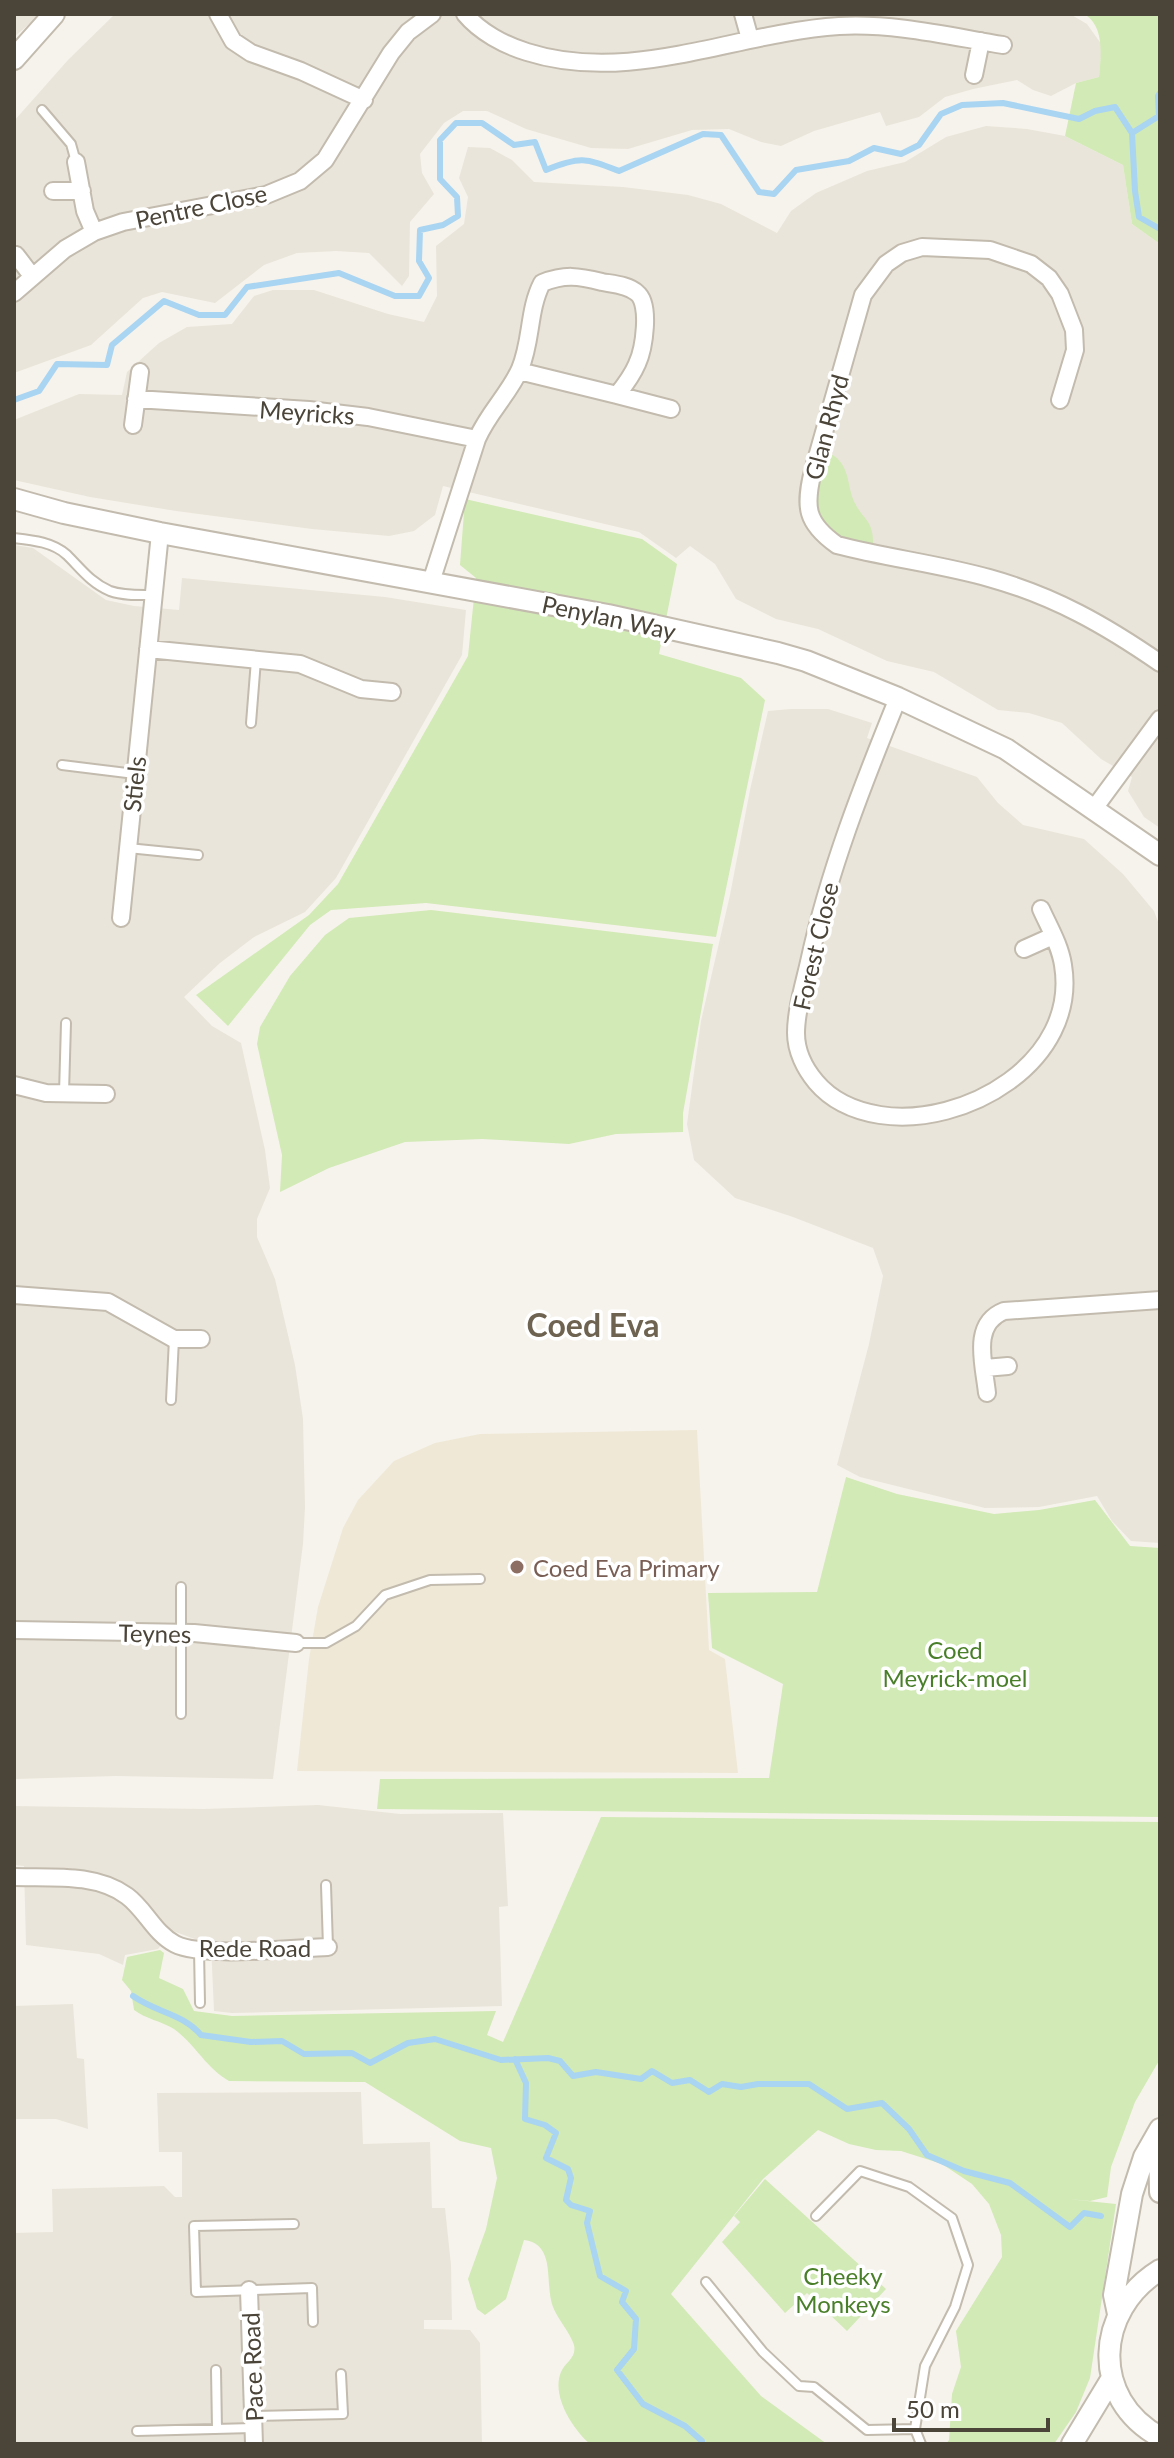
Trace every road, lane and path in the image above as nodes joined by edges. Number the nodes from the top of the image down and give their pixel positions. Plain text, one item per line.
1 (54, 14) edge
2 (218, 14) edge
3 (432, 14) edge
4 (465, 14) edge
5 (743, 14) edge
6 (750, 39) junction
7 (981, 41) junction
8 (1003, 45) dead end
9 (18, 50) edge
10 (14, 70) edge
11 (974, 75) dead end
12 (364, 100) junction
13 (42, 110) dead end
14 (76, 162) joint
15 (53, 191) dead end
16 (82, 191) junction
17 (94, 232) junction
18 (16, 255) dead end
19 (32, 276) junction
20 (14, 293) edge
21 (519, 371) junction
22 (140, 372) dead end
23 (617, 395) junction
24 (136, 399) junction
25 (1060, 400) dead end
26 (671, 409) dead end
27 (133, 425) dead end
28 (477, 439) junction
29 (14, 499) edge
30 (160, 533) junction
31 (14, 538) edge
32 (431, 582) junction
33 (154, 595) junction
34 (148, 649) junction
35 (256, 660) junction
36 (1160, 663) edge
37 (392, 692) dead end
38 (898, 698) junction
39 (1160, 719) edge
40 (251, 723) dead end
41 (62, 765) dead end
42 (135, 774) junction
43 (1093, 810) junction
44 (127, 848) junction
45 (198, 855) dead end
46 (1160, 855) edge
47 (1041, 909) dead end
48 (121, 918) dead end
49 (1053, 936) junction
50 (1024, 949) dead end
51 (66, 1023) dead end
52 (14, 1085) edge
53 (64, 1093) junction
54 (106, 1094) dead end
55 (14, 1295) edge
56 (1160, 1300) edge
57 (174, 1339) junction
58 (201, 1339) dead end
59 (1008, 1366) dead end
60 (985, 1368) junction
61 (987, 1393) dead end
62 (171, 1400) dead end
63 (480, 1579) dead end
64 (181, 1587) dead end
65 (14, 1630) edge
66 (181, 1633) junction
67 (296, 1643) joint
68 (181, 1714) dead end
69 (14, 1877) edge
70 (326, 1885) dead end
71 (328, 1947) joint
72 (199, 1950) junction
73 (200, 2003) dead end
74 (1159, 2131) edge
75 (1160, 2192) edge
76 (816, 2216) dead end
77 (294, 2224) dead end
78 (1160, 2270) edge
79 (706, 2282) dead end
80 (249, 2290) junction
81 (1118, 2314) junction
82 (313, 2322) dead end
83 (216, 2370) dead end
84 (341, 2374) dead end
85 (1112, 2378) junction
86 (217, 2429) junction
87 (254, 2429) edge
88 (915, 2429) junction
89 (137, 2431) dead end
90 (1160, 2437) edge
91 (921, 2444) edge
92 (1072, 2444) edge

1 - 9 street
2 - 12 street
3 - 12 street, Pentre Close
4 - 6 street
5 - 6 street
6 - 7 street
7 - 8 street
7 - 11 street
9 - 10 street
12 - 17 street, Pentre Close
13 - 14 lane
14 - 16 street
15 - 16 street
16 - 17 street
17 - 19 street, Pentre Close
18 - 19 street
19 - 20 street, Pentre Close
21 - 23 street
21 - 23 street
21 - 28 street
22 - 24 street
23 - 26 street
24 - 27 street
24 - 28 street, Meyricks
25 - 36 street, Glan Rhyd
28 - 32 street
29 - 30 street, Penylan Way
30 - 32 street, Penylan Way
30 - 33 street, Stiels
31 - 33 lane
32 - 38 street, Penylan Way
33 - 34 street, Stiels
34 - 35 street
34 - 42 street, Stiels
35 - 37 street
35 - 40 lane
38 - 43 street, Penylan Way
38 - 49 street, Forest Close
39 - 43 street
41 - 42 lane
42 - 44 street, Stiels
43 - 46 street, Penylan Way
44 - 45 lane
44 - 48 street, Stiels
47 - 49 street, Forest Close
49 - 50 street
51 - 53 lane
52 - 53 street
53 - 54 street
55 - 57 street
56 - 60 street
57 - 58 street
57 - 62 lane
59 - 60 street
60 - 61 street
63 - 67 lane
64 - 66 lane
65 - 66 street, Teynes
66 - 67 street, Teynes
66 - 68 lane
69 - 72 street, Rede Road
70 - 71 lane
71 - 72 street, Rede Road
72 - 73 lane
74 - 75 street
74 - 81 street
76 - 88 lane
77 - 80 lane
78 - 81 street
79 - 88 lane
80 - 82 lane
80 - 87 street, Pace Road
81 - 85 street
83 - 86 lane
84 - 87 lane
85 - 90 street
85 - 92 street
86 - 87 lane
86 - 89 lane
88 - 91 lane

